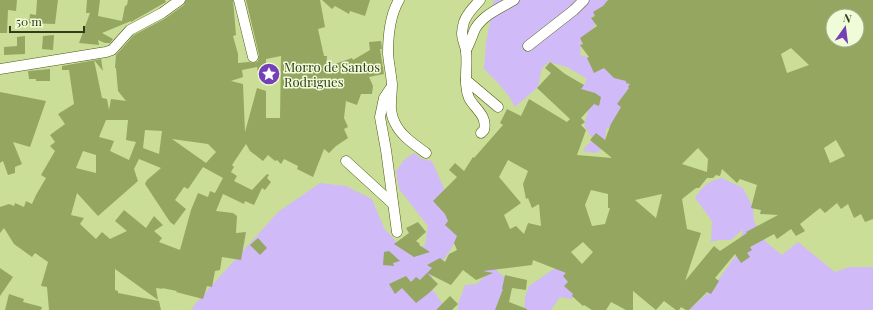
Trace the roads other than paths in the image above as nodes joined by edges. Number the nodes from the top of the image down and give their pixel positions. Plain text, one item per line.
1 (180, 0) edge
2 (239, 0) edge
3 (399, 0) edge
4 (480, 0) edge
5 (514, 0) edge
6 (584, 0) edge
7 (528, 46) dead end
8 (466, 50) junction
9 (253, 57) dead end
10 (0, 69) edge
11 (466, 80) junction
12 (392, 85) junction
13 (498, 107) dead end
14 (481, 133) dead end
15 (426, 153) dead end
16 (346, 161) dead end
17 (393, 204) junction
18 (397, 232) dead end

1 - 10 street
2 - 9 street
3 - 12 street
4 - 8 street
5 - 8 street
6 - 7 street
8 - 11 street
11 - 13 street
11 - 14 street
12 - 15 street
12 - 17 street
16 - 17 street
17 - 18 street

